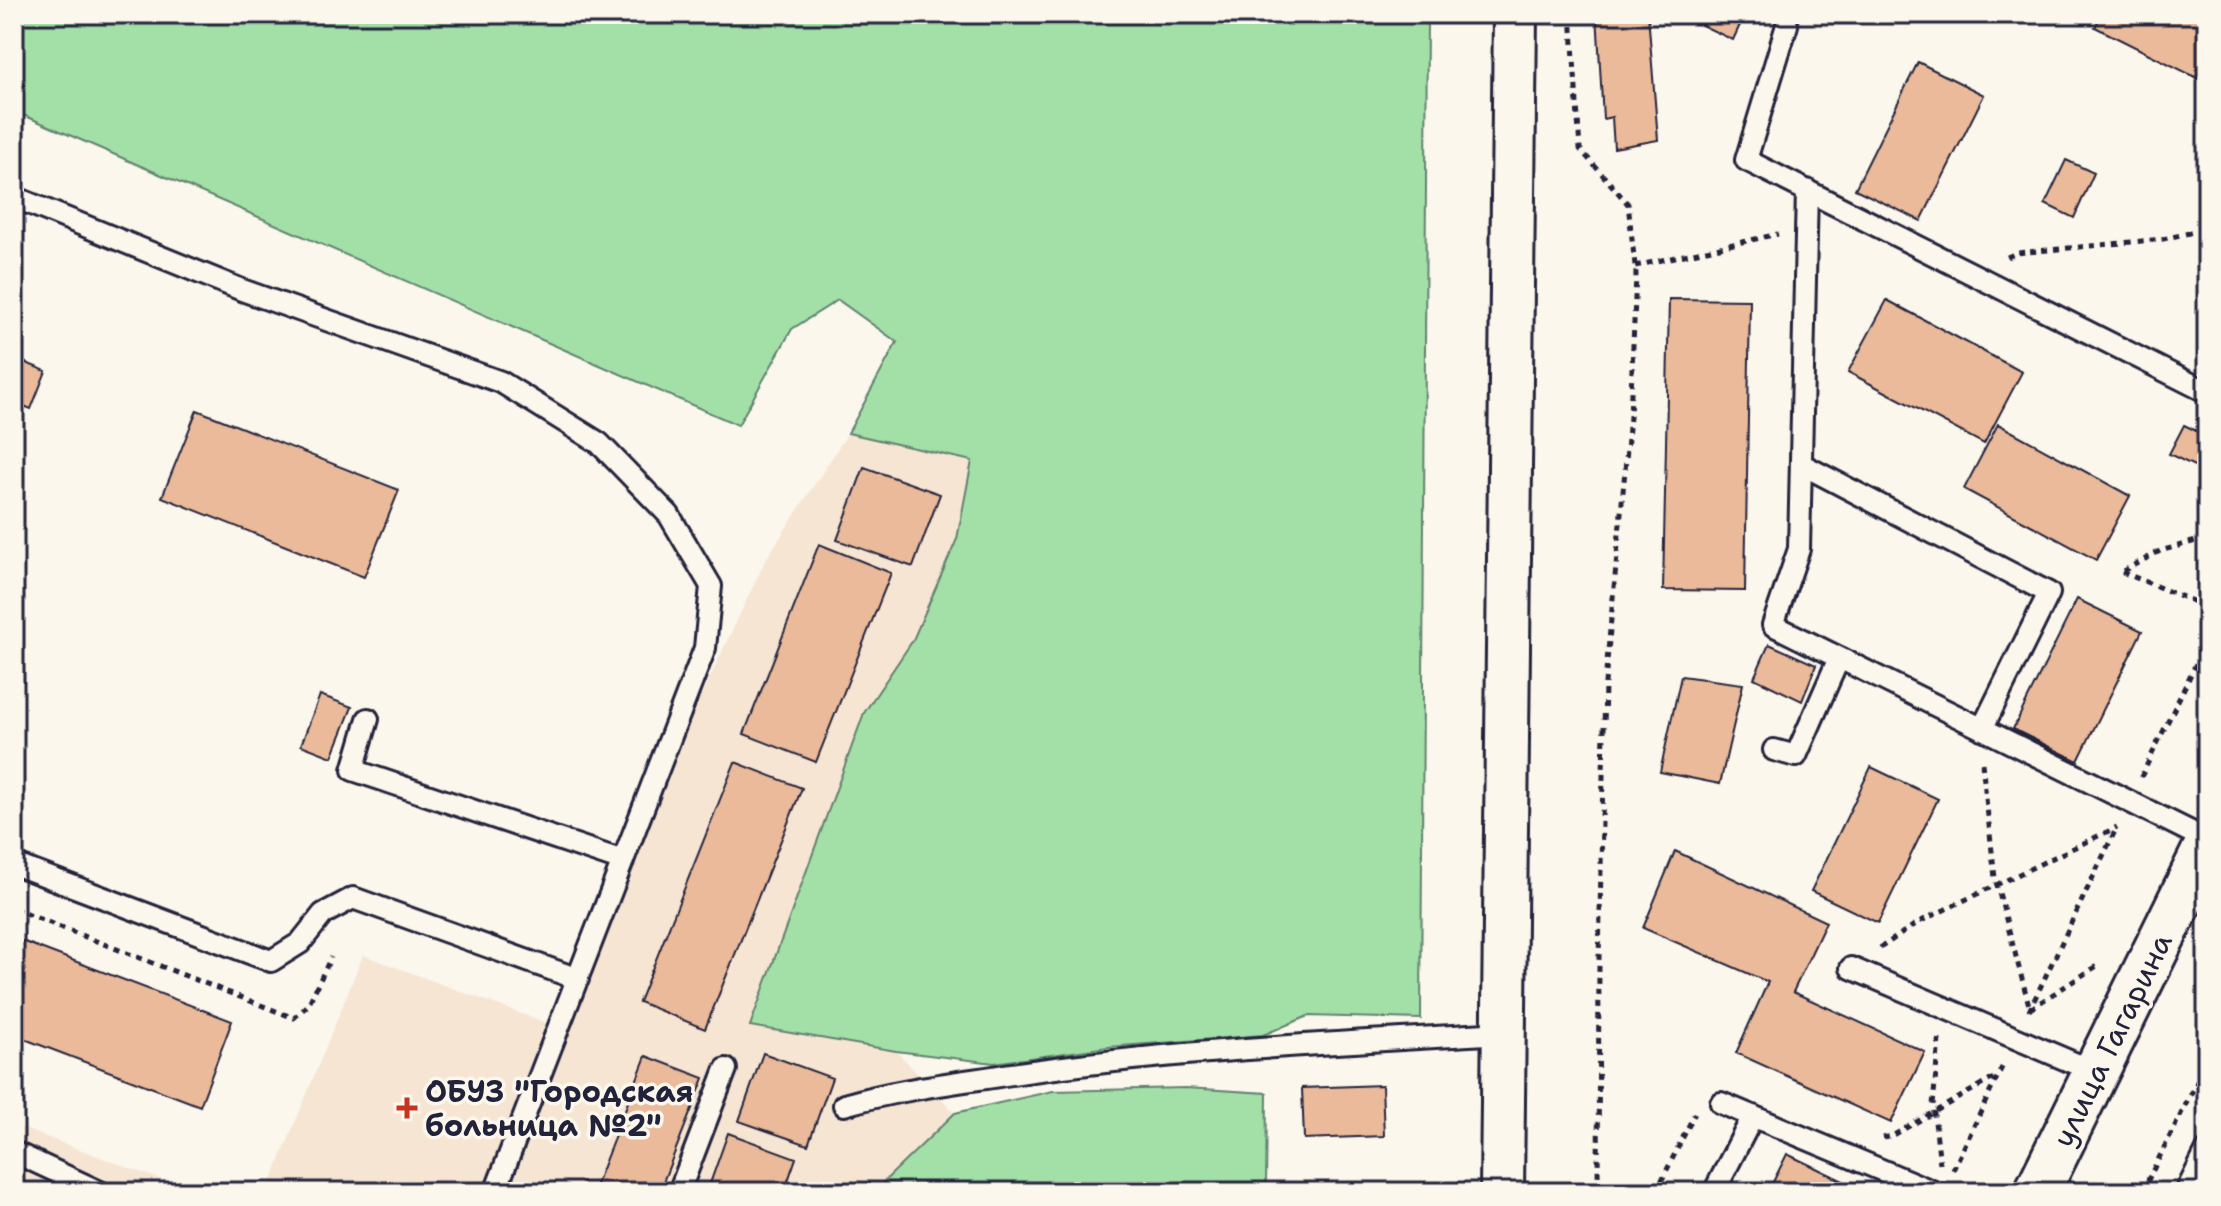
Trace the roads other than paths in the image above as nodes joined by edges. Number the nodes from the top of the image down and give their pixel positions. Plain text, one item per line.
1 (1515, 14) edge
2 (1787, 25) dead end
3 (1807, 190) junction
4 (14, 197) edge
5 (2207, 392) edge
6 (1801, 464) junction
7 (1839, 658) junction
8 (368, 719) dead end
9 (1980, 728) junction
10 (1774, 750) dead end
11 (2203, 860) edge
12 (623, 861) junction
13 (14, 864) edge
14 (1851, 968) road end
15 (578, 979) junction
16 (1504, 1033) junction
17 (726, 1069) dead end
18 (2095, 1072) junction
19 (1721, 1103) road end
20 (844, 1105) dead end
21 (1753, 1116) junction
22 (2207, 1150) edge
23 (14, 1152) edge
24 (1938, 1183) edge
25 (100, 1192) edge
26 (495, 1192) edge
27 (679, 1192) edge
28 (1502, 1192) edge
29 (1714, 1192) edge
30 (2037, 1192) edge
31 (2186, 1192) edge

1 - 16 street
2 - 3 lane
3 - 5 lane
3 - 6 lane
4 - 12 lane
6 - 7 lane
6 - 9 lane
7 - 9 lane
7 - 10 lane
8 - 12 lane
9 - 11 lane
11 - 18 main road, улица Гагарина
12 - 15 lane
13 - 15 lane
14 - 18 lane
15 - 26 lane
16 - 20 lane
16 - 28 street
17 - 27 lane
18 - 30 main road, улица Гагарина
19 - 21 lane
21 - 24 lane
21 - 29 lane
22 - 31 lane
23 - 25 lane

